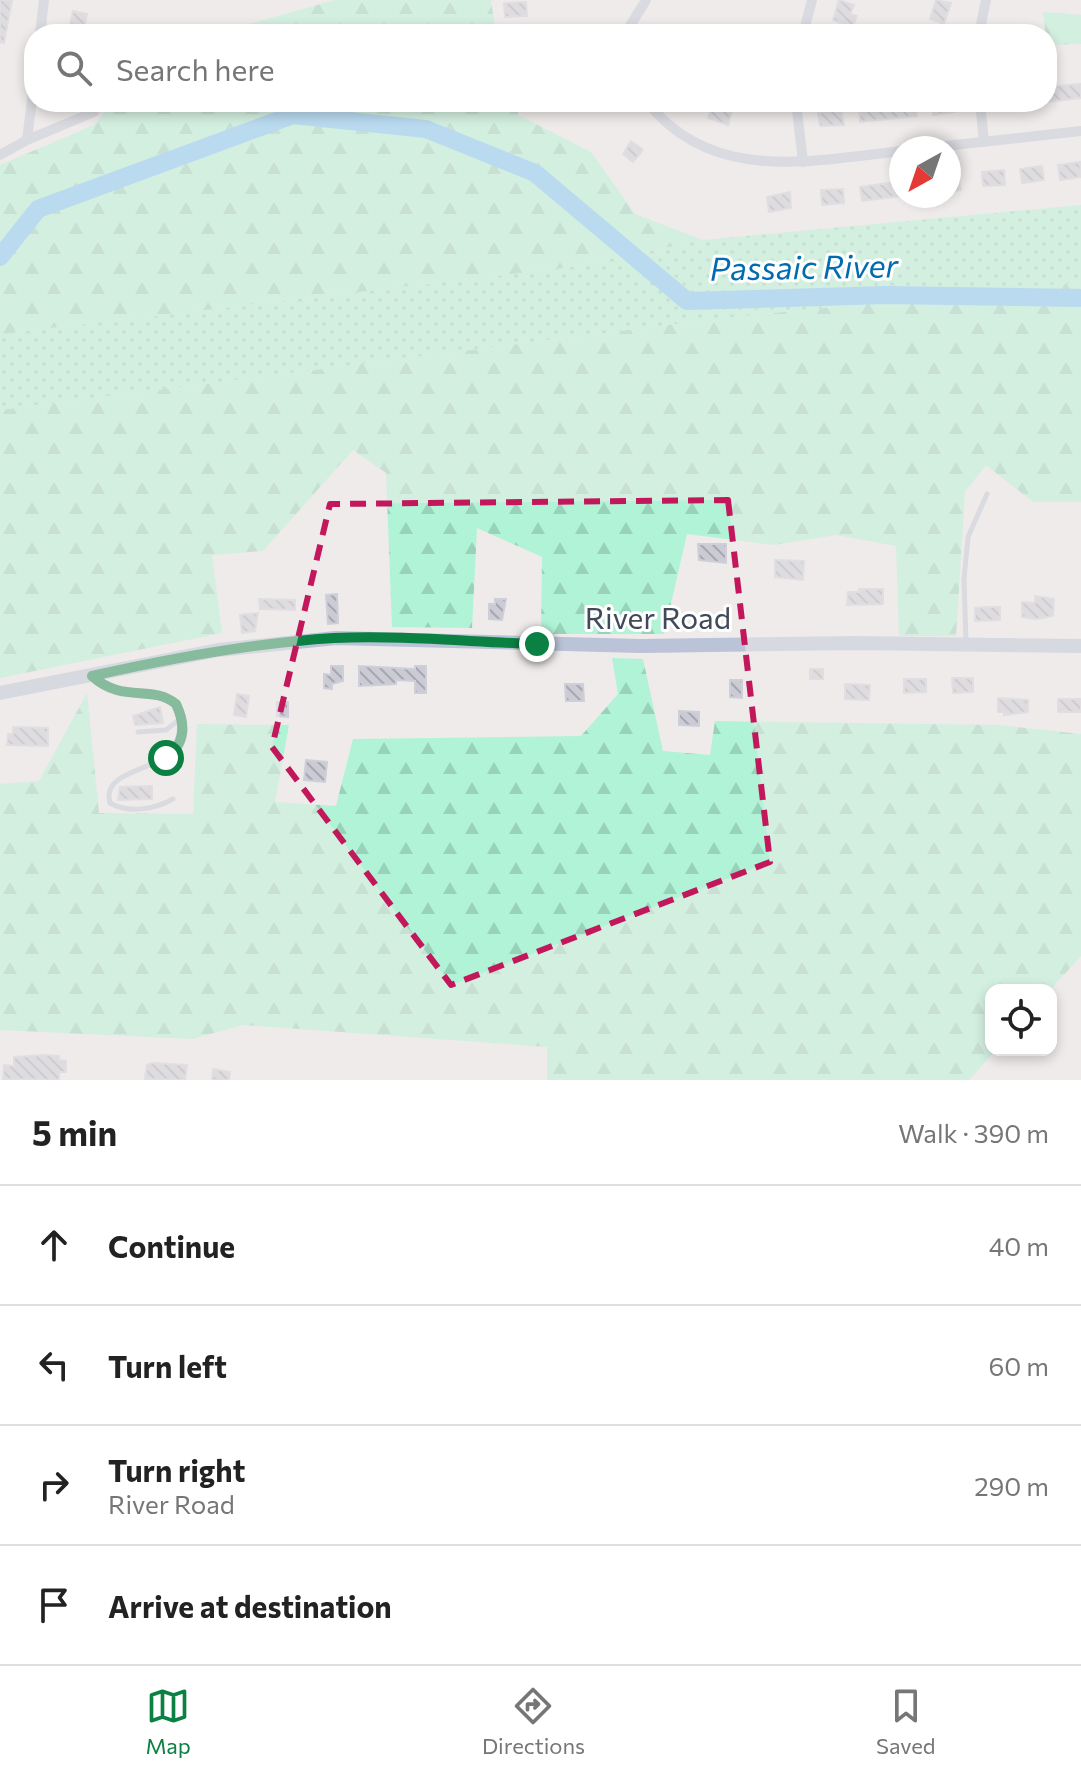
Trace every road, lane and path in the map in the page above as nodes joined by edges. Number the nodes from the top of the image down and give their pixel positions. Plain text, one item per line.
1 (44, 0) edge
2 (646, 0) edge
3 (812, 0) edge
4 (986, 0) edge
5 (41, 24) edge
6 (631, 24) edge
7 (806, 24) edge
8 (981, 24) edge
9 (30, 112) edge
10 (94, 112) dead end
11 (657, 112) edge
12 (797, 112) edge
13 (981, 112) edge
14 (1081, 131) edge
15 (27, 140) junction
16 (984, 142) junction
17 (961, 144) edge
18 (889, 152) edge
19 (0, 155) edge
20 (803, 162) junction
21 (987, 494) dead end
22 (966, 644) junction
23 (1081, 646) edge
24 (92, 676) junction
25 (0, 693) edge
26 (181, 718) junction
27 (138, 732) dead end
28 (173, 799) dead end

1 - 5 street
2 - 6 street
3 - 7 street
4 - 8 street
9 - 15 street
10 - 15 street
11 - 20 street
12 - 20 street
13 - 16 street
14 - 16 street
15 - 19 street
16 - 17 street
18 - 20 street
21 - 22 lane
22 - 23 street, River Road
22 - 24 street, River Road
24 - 25 street, River Road
24 - 26 lane
26 - 27 lane
26 - 28 lane

